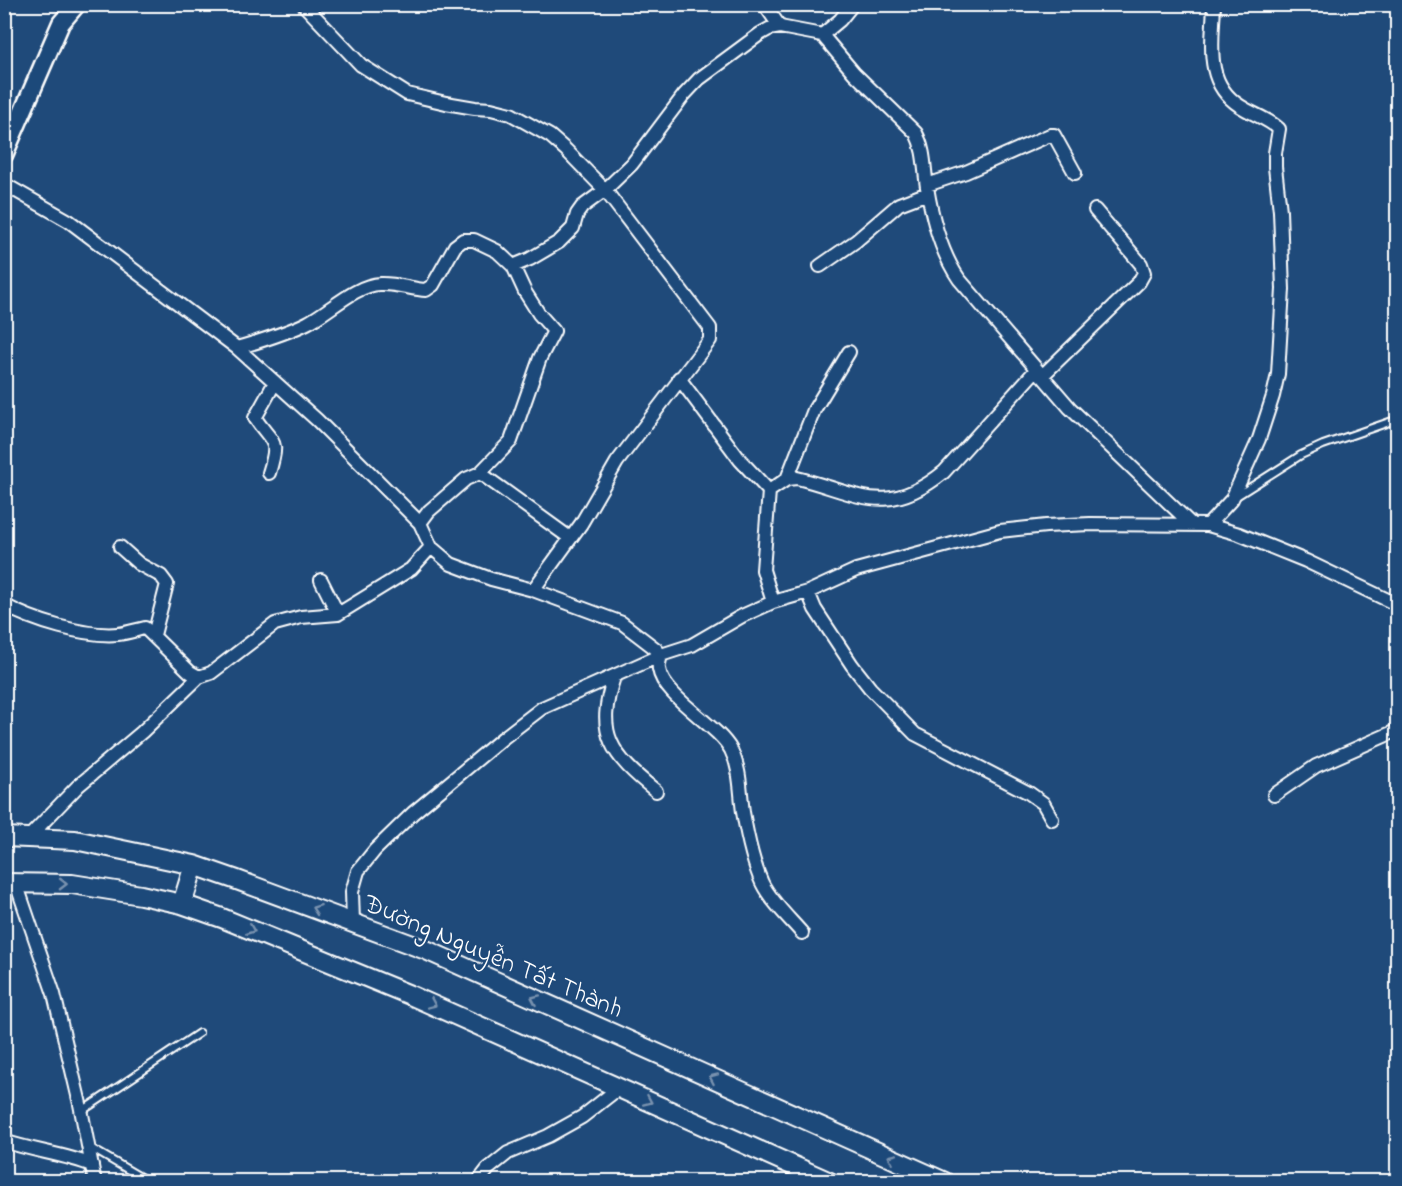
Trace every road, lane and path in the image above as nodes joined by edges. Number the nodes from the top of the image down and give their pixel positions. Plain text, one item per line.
1 (77, 4) edge
2 (303, 4) edge
3 (764, 4) edge
4 (854, 4) edge
5 (1214, 4) edge
6 (780, 27) junction
7 (822, 35) junction
8 (4, 155) edge
9 (1075, 173) dead end
10 (4, 184) edge
11 (927, 189) junction
12 (605, 190) junction
13 (1095, 210) dead end
14 (513, 266) junction
15 (820, 266) dead end
16 (237, 348) junction
17 (849, 352) dead end
18 (1039, 373) junction
19 (679, 378) junction
20 (274, 384) junction
21 (1398, 418) edge
22 (480, 472) junction
23 (269, 473) dead end
24 (788, 478) junction
25 (769, 491) junction
26 (1232, 499) junction
27 (420, 523) junction
28 (1191, 524) junction
29 (1208, 525) junction
30 (570, 538) junction
31 (120, 547) dead end
32 (431, 547) junction
33 (321, 580) dead end
34 (533, 590) junction
35 (808, 592) junction
36 (773, 603) junction
37 (4, 605) edge
38 (1398, 606) edge
39 (338, 614) junction
40 (154, 635) junction
41 (661, 656) junction
42 (199, 677) junction
43 (615, 677) junction
44 (1398, 730) edge
45 (656, 791) dead end
46 (1274, 795) dead end
47 (1052, 819) dead end
48 (4, 837) edge
49 (28, 838) junction
50 (194, 865) junction
51 (10, 883) edge
52 (182, 904) junction
53 (353, 922) junction
54 (802, 933) dead end
55 (199, 1033) dead end
56 (619, 1088) junction
57 (82, 1112) junction
58 (4, 1141) edge
59 (89, 1147) junction
60 (92, 1165) junction
61 (95, 1182) edge
62 (149, 1182) edge
63 (478, 1182) edge
64 (830, 1182) edge
65 (945, 1182) edge

1 - 8 main road
2 - 12 street
3 - 6 street
4 - 7 street
5 - 26 street
6 - 7 street
6 - 12 street
7 - 11 street
9 - 11 street
10 - 16 street
11 - 15 street
11 - 18 street
12 - 14 street
12 - 19 street
13 - 18 street
14 - 16 street
14 - 22 street
16 - 20 street
17 - 24 street
18 - 24 street
18 - 28 street
19 - 25 street
19 - 30 street
20 - 23 street
20 - 27 street
21 - 26 lane
22 - 27 street
22 - 30 street
24 - 25 street
25 - 36 street
26 - 29 street
27 - 32 street
28 - 29 street
28 - 35 street
29 - 38 street
30 - 34 street
31 - 40 street
32 - 34 street
32 - 39 street
33 - 39 street
34 - 41 street
35 - 36 street
35 - 47 street
36 - 41 street
37 - 40 street
39 - 42 street
40 - 42 street
41 - 43 street
41 - 54 street
42 - 49 street
43 - 45 street
43 - 53 street
44 - 46 street
48 - 49 main road, Đường Nguyễn Tất Thành
49 - 50 main road, Đường Nguyễn Tất Thành
50 - 52 main road
53 -> 50 main road, Đường Nguyễn Tất Thành
51 -> 52 main road
51 - 57 street
52 -> 56 main road
65 -> 53 main road, Đường Nguyễn Tất Thành
55 - 57 lane
56 - 63 street
56 -> 64 main road
57 - 59 street
58 - 60 street
59 - 60 street
59 - 62 lane
60 - 61 street

